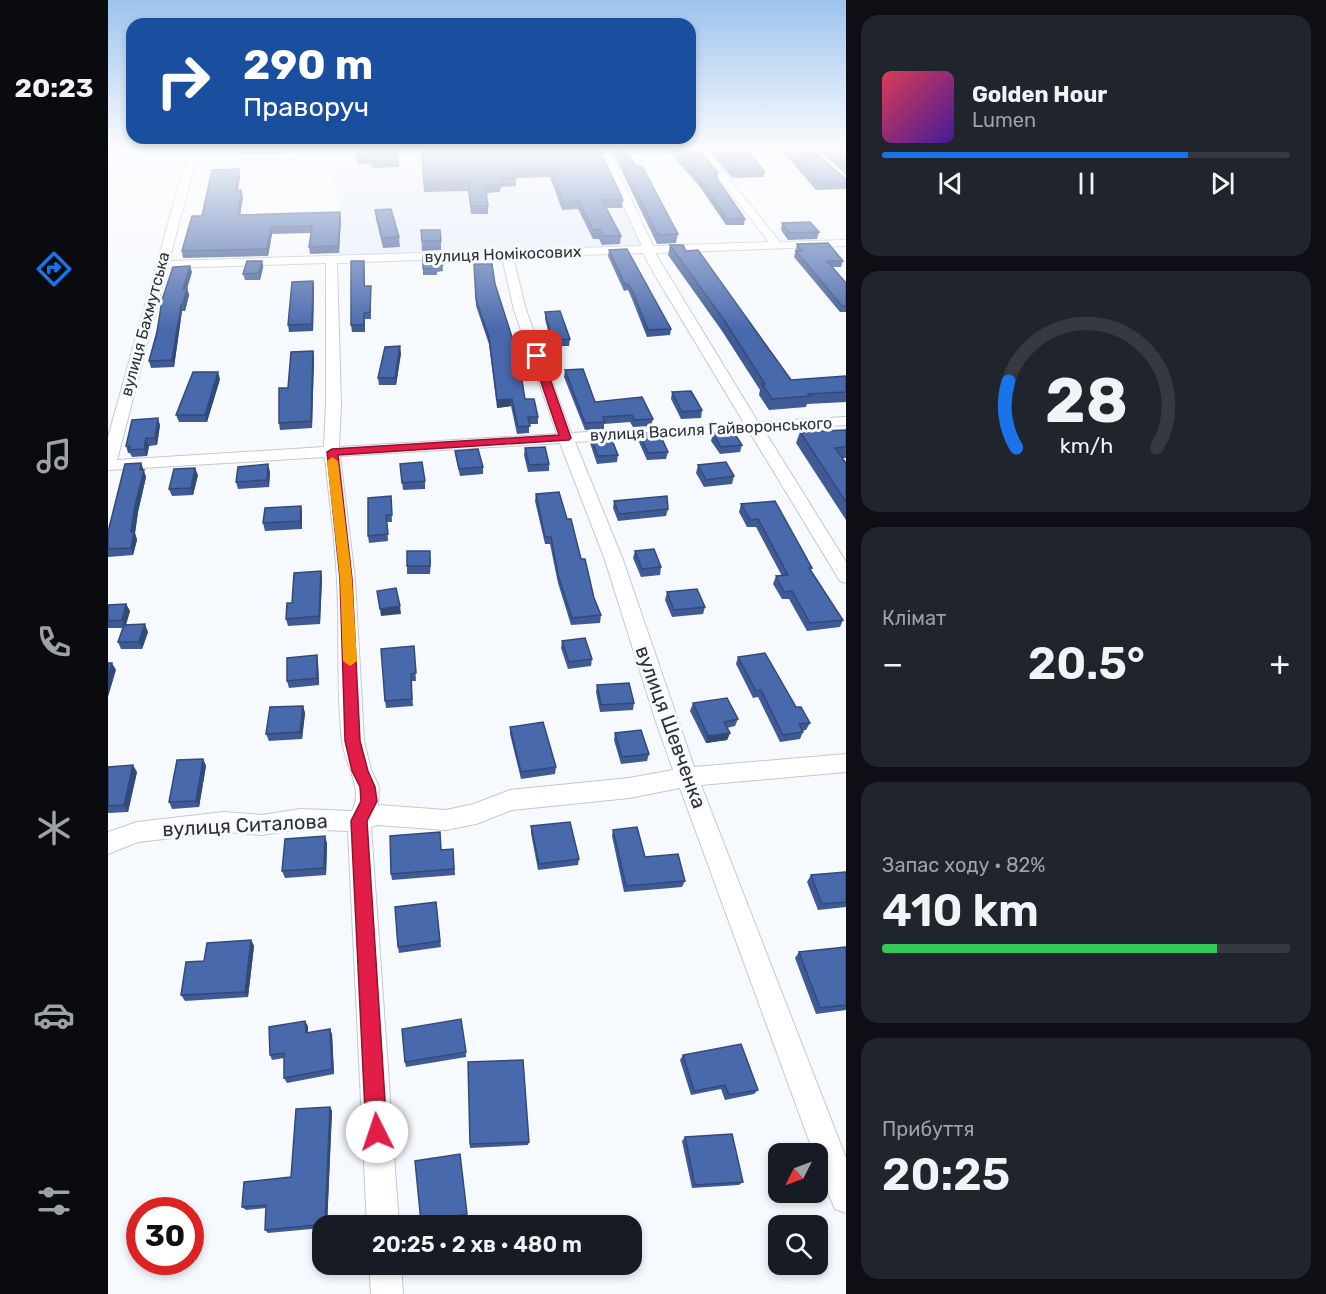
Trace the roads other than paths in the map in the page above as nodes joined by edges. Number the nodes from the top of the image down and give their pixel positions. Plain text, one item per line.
1 (177, 209) edge
2 (631, 209) edge
3 (748, 209) edge
4 (846, 243) edge
5 (777, 245) junction
6 (647, 249) junction
7 (507, 254) junction
8 (331, 259) junction
9 (161, 265) junction
10 (846, 421) edge
11 (754, 427) junction
12 (565, 438) junction
13 (332, 452) junction
14 (108, 465) edge
15 (846, 577) edge
16 (846, 763) edge
17 (689, 777) junction
18 (359, 821) junction
19 (108, 843) edge
20 (846, 1198) edge
21 (381, 1215) edge
22 (386, 1275) edge
23 (387, 1294) edge

1 - 9 street, вулиця Бахмутська
2 - 6 street
3 - 5 street
4 - 5 street, вулиця Номікосових
5 - 6 street, вулиця Номікосових
6 - 7 street, вулиця Номікосових
6 - 11 street
7 - 8 street, вулиця Номікосових
7 - 12 street, вулиця Шевченка
8 - 9 street, вулиця Номікосових
8 - 13 street
9 - 14 street, вулиця Бахмутська
10 - 11 street, вулиця Василя Гайворонського
11 - 12 street, вулиця Василя Гайворонського
11 - 15 street
12 - 13 street, вулиця Василя Гайворонського
12 - 17 street, вулиця Шевченка
13 - 14 street, вулиця Василя Гайворонського
13 - 18 street
16 - 17 street, вулиця Ситалова
17 - 18 street, вулиця Ситалова
17 - 20 street, вулиця Шевченка
18 - 19 street, вулиця Ситалова
18 - 21 street
22 - 23 street

